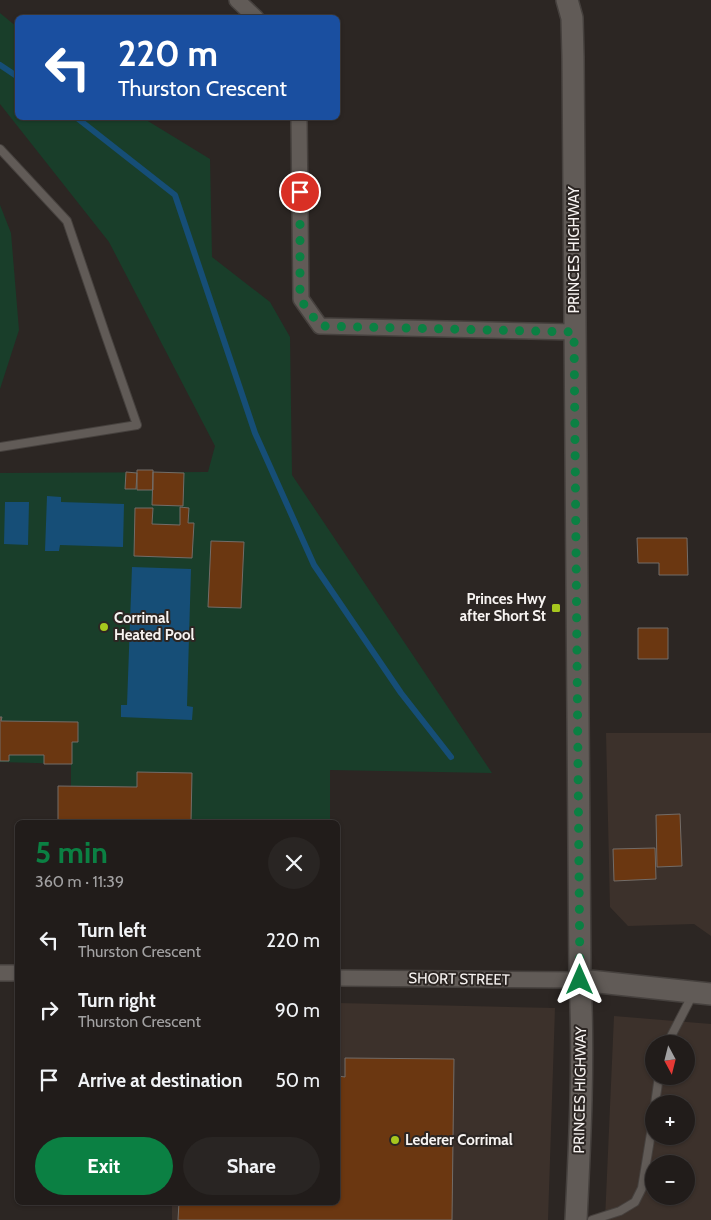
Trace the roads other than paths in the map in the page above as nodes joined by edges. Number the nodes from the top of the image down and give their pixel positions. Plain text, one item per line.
1 (237, 0) edge
2 (567, 0) edge
3 (253, 15) edge
4 (299, 120) edge
5 (0, 149) edge
6 (574, 332) junction
7 (0, 447) edge
8 (0, 973) edge
9 (15, 973) edge
10 (340, 978) edge
11 (580, 980) junction
12 (702, 993) edge
13 (673, 1035) edge
14 (649, 1145) edge
15 (576, 1220) edge
16 (592, 1220) edge

1 - 3 street
2 - 6 main road, PRINCES HIGHWAY
4 - 6 street
5 - 7 lane
6 - 11 main road, PRINCES HIGHWAY
8 - 9 street
10 - 11 street, SHORT STREET
11 - 12 main road
11 - 15 main road, PRINCES HIGHWAY
12 - 13 lane
14 - 16 lane

